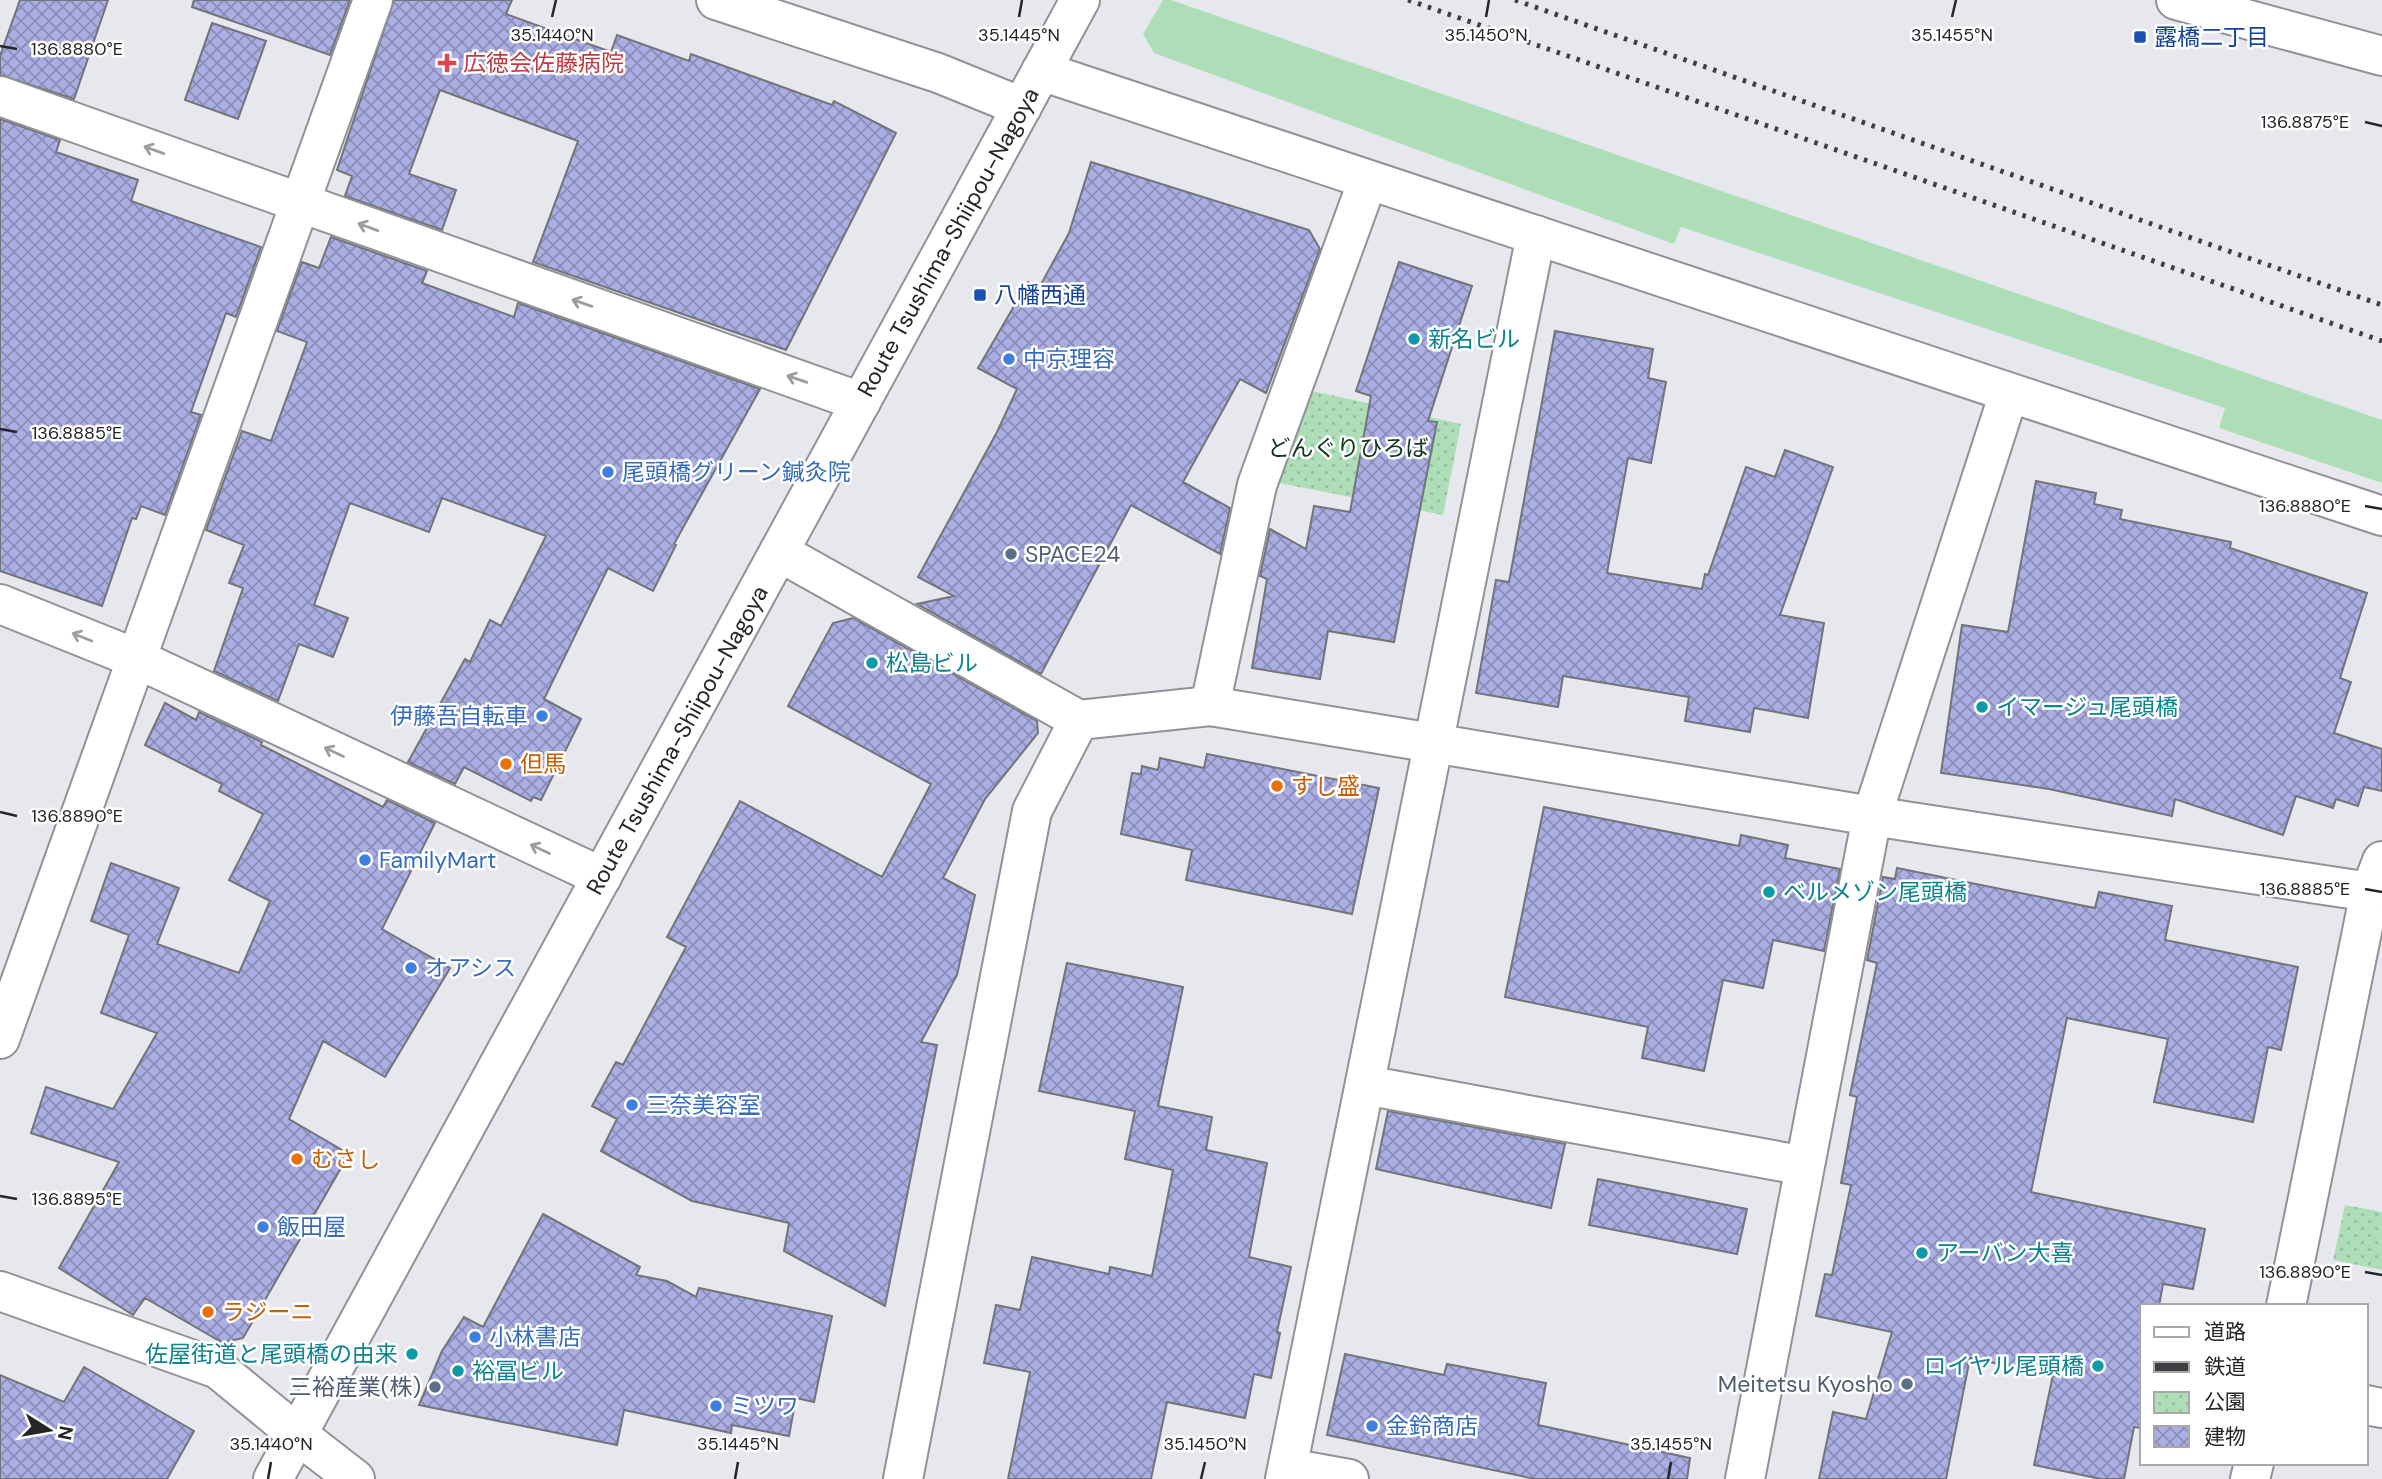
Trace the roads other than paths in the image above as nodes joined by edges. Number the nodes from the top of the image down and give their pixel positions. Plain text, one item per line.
1 (373, 0) edge
2 (716, 0) edge
3 (1080, 0) edge
4 (2176, 0) edge
5 (2379, 47) edge
6 (1041, 71) junction
7 (0, 96) edge
8 (1022, 107) junction
9 (1368, 180) junction
10 (301, 203) junction
11 (1535, 235) junction
12 (2009, 393) junction
13 (861, 402) junction
14 (2382, 516) edge
15 (779, 552) junction
16 (0, 604) edge
17 (135, 658) junction
18 (1210, 706) junction
19 (1079, 720) junction
20 (1434, 743) junction
21 (1872, 816) junction
22 (2376, 876) edge
23 (602, 877) junction
24 (0, 1040) edge
25 (1365, 1085) junction
26 (1805, 1166) junction
27 (0, 1291) edge
28 (2286, 1304) edge
29 (297, 1434) junction
30 (1287, 1473) edge
31 (273, 1479) edge
32 (355, 1479) edge
33 (904, 1479) edge
34 (1349, 1479) edge
35 (1745, 1479) edge

1 - 10 street
2 - 8 street
3 - 6 street, Route Tsushima-Shiipou-Nagoya
4 - 5 street
6 - 8 street, Route Tsushima-Shiipou-Nagoya
6 - 9 street
10 -> 7 street
8 - 13 street, Route Tsushima-Shiipou-Nagoya
9 - 11 street
9 - 18 street
13 -> 10 street
10 - 17 street
11 - 12 street
11 - 20 street
12 - 14 street
12 - 21 street
13 - 15 street, Route Tsushima-Shiipou-Nagoya
15 - 19 street
15 - 23 street, Route Tsushima-Shiipou-Nagoya
17 -> 16 street
23 -> 17 street
17 - 24 street
18 - 19 street
18 - 20 street
19 - 33 street
20 - 21 street
20 - 25 street
21 - 22 street
21 - 26 street
22 - 28 street
23 - 29 street, Route Tsushima-Shiipou-Nagoya
25 - 26 street
25 - 30 street
26 - 35 street
27 - 29 street
29 - 31 street, Route Tsushima-Shiipou-Nagoya
29 - 32 street
30 - 34 street

